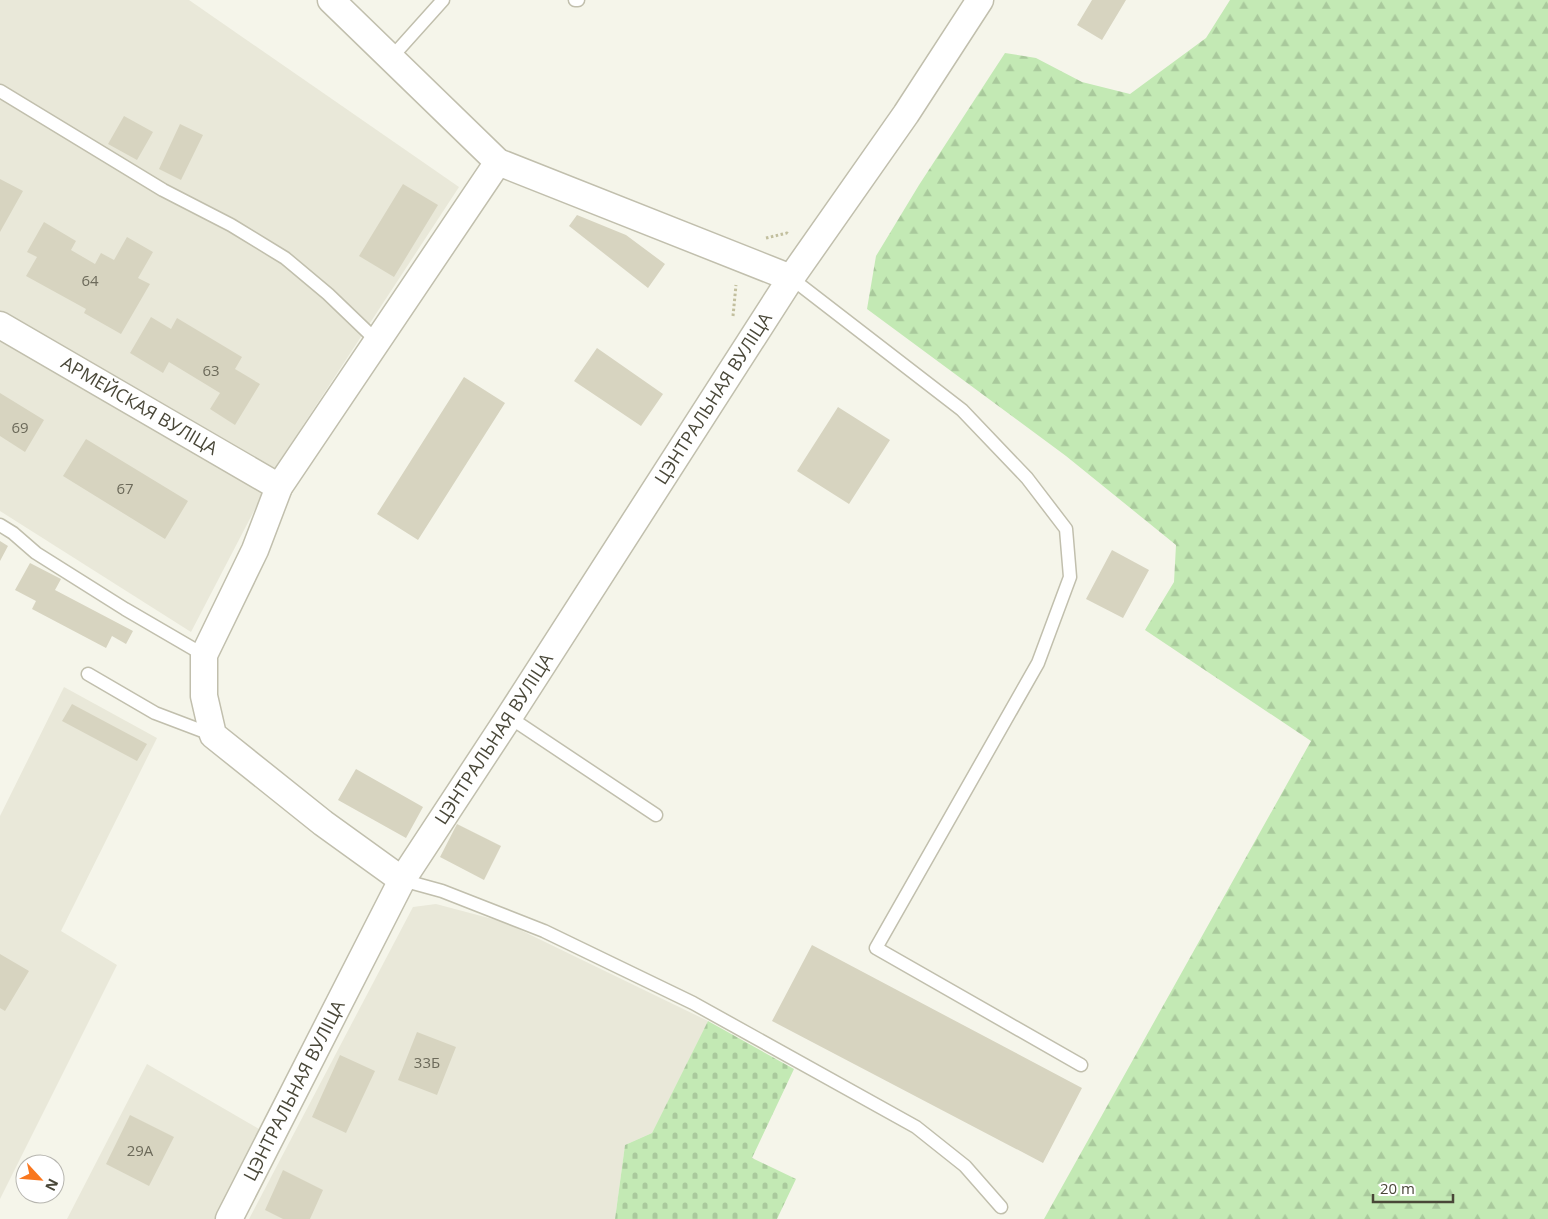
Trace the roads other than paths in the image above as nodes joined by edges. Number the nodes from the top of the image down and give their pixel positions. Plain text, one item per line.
1 (331, 0) edge
2 (443, 0) edge
3 (980, 0) edge
4 (391, 58) junction
5 (0, 91) edge
6 (498, 162) junction
7 (791, 278) junction
8 (0, 325) edge
9 (378, 342) junction
10 (279, 487) junction
11 (0, 525) edge
12 (204, 655) junction
13 (88, 674) dead end
14 (509, 717) junction
15 (213, 735) junction
16 (656, 814) dead end
17 (402, 880) junction
18 (1080, 1065) dead end
19 (1001, 1207) dead end
20 (229, 1219) edge

1 - 4 street
2 - 4 lane
3 - 7 street, ЦЭНТРАЛЬНАЯ ВУЛІЦА
4 - 6 street
5 - 9 lane
6 - 7 street
6 - 9 street
7 - 14 street, ЦЭНТРАЛЬНАЯ ВУЛІЦА
7 - 18 lane
8 - 10 street, АРМЕЙСКАЯ ВУЛІЦА
9 - 10 street
10 - 12 street
11 - 12 lane
12 - 15 street
13 - 15 lane
14 - 16 lane
14 - 17 street, ЦЭНТРАЛЬНАЯ ВУЛІЦА
15 - 17 street
17 - 19 lane
17 - 20 street, ЦЭНТРАЛЬНАЯ ВУЛІЦА

